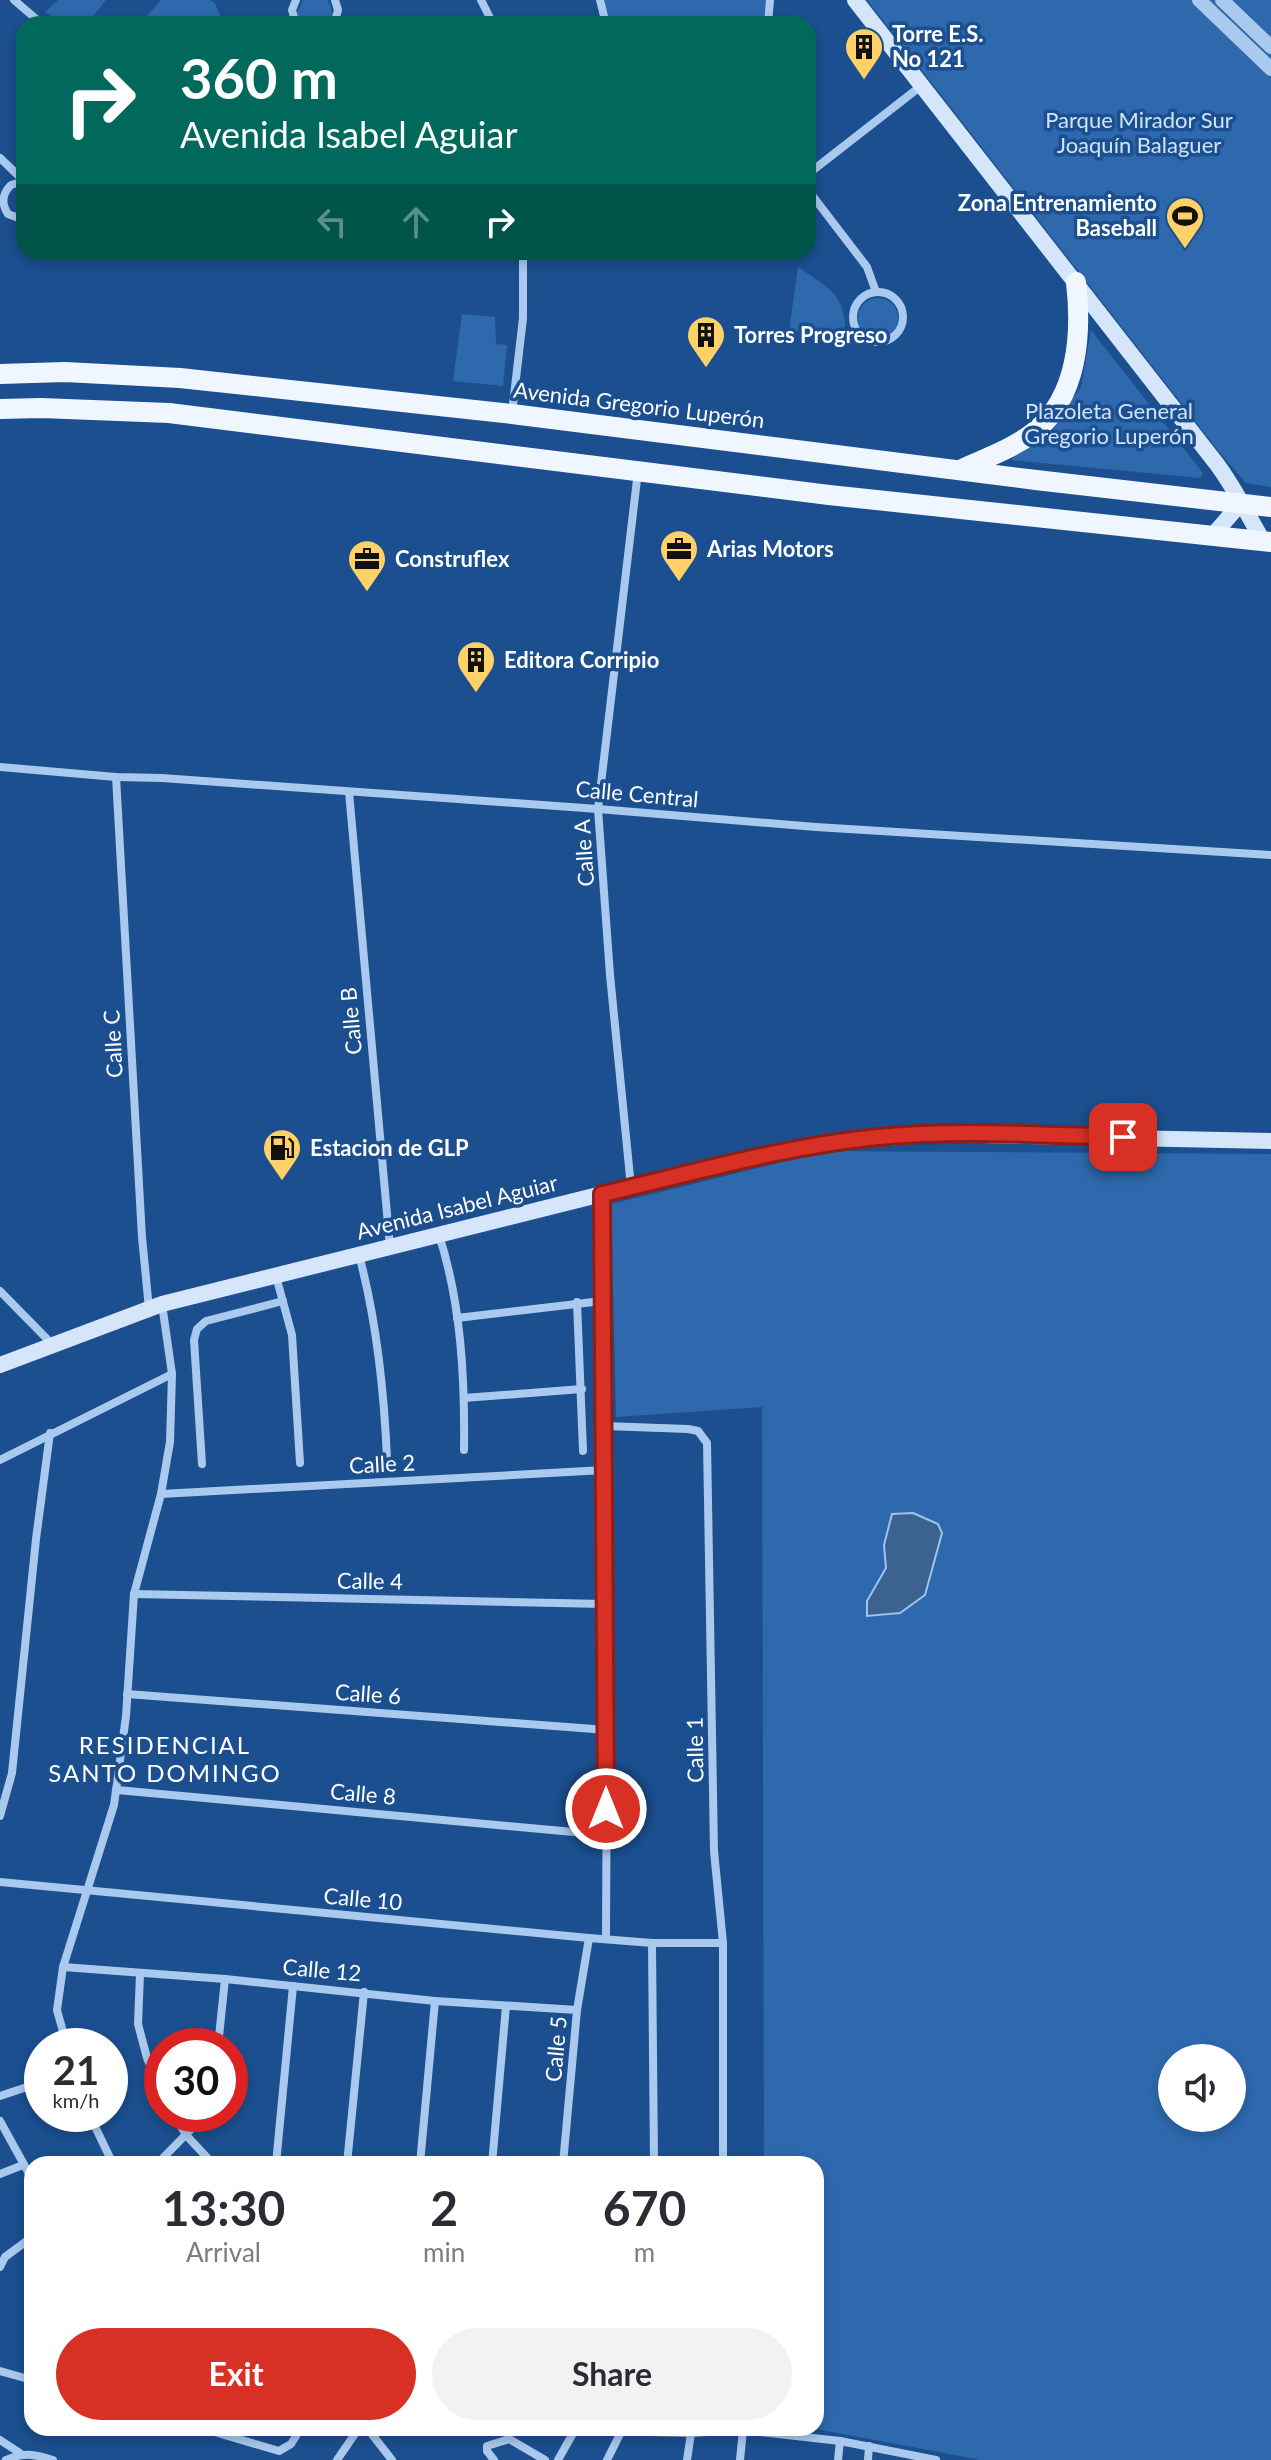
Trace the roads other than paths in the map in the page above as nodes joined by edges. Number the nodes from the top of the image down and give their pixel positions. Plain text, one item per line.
1 (14, 0) edge
2 (855, 0) edge
3 (1199, 0) edge
4 (1222, 0) edge
5 (33, 16) edge
6 (1271, 47) edge
7 (1271, 69) edge
8 (922, 85) junction
9 (0, 158) edge
10 (816, 168) edge
11 (16, 173) edge
12 (16, 183) edge
13 (816, 200) edge
14 (16, 219) edge
15 (523, 260) edge
16 (1076, 282) junction
17 (876, 292) junction
18 (0, 374) edge
19 (143, 374) junction
20 (216, 382) junction
21 (0, 409) edge
22 (77, 409) junction
23 (169, 413) junction
24 (512, 414) junction
25 (638, 470) junction
26 (961, 470) junction
27 (1036, 480) junction
28 (1241, 503) junction
29 (1271, 507) edge
30 (1037, 517) junction
31 (1213, 535) junction
32 (1267, 541) edge
33 (0, 767) edge
34 (116, 777) junction
35 (349, 792) junction
36 (598, 809) junction
37 (1271, 855) edge
38 (1271, 1141) edge
39 (631, 1187) junction
40 (602, 1194) junction
41 (439, 1235) junction
42 (390, 1247) junction
43 (359, 1255) junction
44 (276, 1276) junction
45 (0, 1291) edge
46 (283, 1301) junction
47 (602, 1301) junction
48 (577, 1302) junction
49 (156, 1306) junction
50 (457, 1318) junction
51 (53, 1345) junction
52 (0, 1365) edge
53 (172, 1374) junction
54 (582, 1389) junction
55 (464, 1398) junction
56 (604, 1426) junction
57 (50, 1433) junction
58 (464, 1450) dead end
59 (583, 1451) dead end
60 (387, 1459) dead end
61 (0, 1460) edge
62 (300, 1463) dead end
63 (202, 1464) dead end
64 (605, 1470) junction
65 (161, 1494) junction
66 (134, 1594) junction
67 (604, 1604) junction
68 (127, 1694) junction
69 (607, 1730) junction
70 (117, 1790) junction
71 (0, 1816) edge
72 (606, 1835) junction
73 (0, 1882) edge
74 (87, 1891) junction
75 (589, 1938) junction
76 (606, 1939) junction
77 (652, 1943) junction
78 (723, 1943) junction
79 (63, 1967) junction
80 (140, 1974) junction
81 (225, 1979) junction
82 (293, 1986) junction
83 (364, 1992) junction
84 (435, 2001) junction
85 (506, 2006) junction
86 (577, 2010) junction
87 (62, 2028) edge
88 (220, 2028) edge
89 (144, 2047) edge
90 (24, 2088) edge
91 (0, 2096) edge
92 (0, 2121) edge
93 (98, 2132) edge
94 (184, 2132) edge
95 (189, 2132) edge
96 (186, 2135) junction
97 (109, 2156) edge
98 (165, 2156) edge
99 (206, 2156) edge
100 (277, 2156) edge
101 (348, 2156) edge
102 (421, 2156) edge
103 (493, 2156) edge
104 (564, 2156) edge
105 (654, 2156) edge
106 (723, 2156) edge
107 (23, 2165) joint
108 (0, 2174) edge
109 (24, 2243) edge
110 (0, 2267) edge
111 (0, 2371) edge
112 (24, 2378) edge
113 (227, 2436) edge
114 (295, 2436) edge
115 (354, 2436) edge
116 (373, 2436) edge
117 (572, 2436) edge
118 (618, 2436) edge
119 (691, 2436) edge
120 (742, 2436) edge
121 (796, 2436) edge
122 (0, 2440) edge
123 (840, 2441) junction
124 (869, 2446) junction
125 (20, 2453) junction
126 (6, 2460) edge
127 (53, 2460) edge
128 (337, 2460) edge
129 (392, 2460) edge
130 (494, 2460) edge
131 (545, 2460) edge
132 (558, 2460) edge
133 (607, 2460) edge
134 (687, 2460) edge
135 (740, 2460) edge
136 (838, 2460) edge
137 (868, 2460) edge
138 (936, 2460) edge

1 - 5 street
2 - 8 main road
3 - 7 street
4 - 6 street
8 - 10 street
8 - 16 main road
9 - 11 street
12 - 14 street
13 - 17 street
15 - 24 street
16 - 26 main road
16 - 28 main road
17 - 17 street
18 - 19 main road, Avenida Gregorio Luperón
19 - 20 main road, Avenida Gregorio Luperón
19 - 22 main road
20 - 23 main road
20 - 24 main road, Avenida Gregorio Luperón
21 - 22 main road
22 - 23 main road
23 - 25 main road
24 - 26 main road, Avenida Gregorio Luperón
25 - 30 main road
25 - 36 street, Calle A
26 - 27 main road, Avenida Gregorio Luperón
27 - 28 main road, Avenida Gregorio Luperón
27 - 30 main road
28 - 29 main road, Avenida Gregorio Luperón
28 - 31 main road
28 - 32 main road
30 - 31 main road
31 - 32 main road
33 - 34 street, Calle Central
34 - 35 street, Calle Central
34 - 49 street, Calle C
35 - 36 street, Calle Central
35 - 42 street, Calle B
36 - 37 street, Calle Central
36 - 39 street, Calle A
38 - 39 main road, Avenida Isabel Aguiar
39 - 40 main road, Avenida Isabel Aguiar
40 - 41 main road, Avenida Isabel Aguiar
40 - 47 street
41 - 42 main road, Avenida Isabel Aguiar
41 - 50 street
42 - 43 main road, Avenida Isabel Aguiar
43 - 44 main road, Avenida Isabel Aguiar
43 - 60 street
44 - 46 street
44 - 49 main road, Avenida Isabel Aguiar
45 - 51 street
46 - 62 street
46 - 63 street
47 - 48 street
47 - 56 street
48 - 50 street
48 - 54 street
49 - 51 main road, Avenida Isabel Aguiar
49 - 53 street, Calle C
50 - 55 street
51 - 52 main road, Avenida Isabel Aguiar
53 - 57 street
53 - 65 street, Calle C
54 - 55 street
54 - 59 street
55 - 58 street
56 - 64 street
56 - 78 street, Calle 1
57 - 61 street
57 - 71 street
64 - 65 street, Calle 2
64 - 67 street
65 - 66 street, Calle C
66 - 67 street, Calle 4
66 - 68 street, Calle C
67 - 69 street
68 - 69 street, Calle 6
68 - 70 street, Calle C
69 - 72 street
70 - 72 street, Calle 8
70 - 74 street, Calle C
72 - 76 street
73 - 74 street, Calle 10
74 - 75 street, Calle 10
74 - 79 street, Calle C
75 - 76 street, Calle 10
75 - 86 street, Calle 5
76 - 77 street, Calle 10
77 - 78 street, Calle 10
77 - 105 street
78 - 106 street, Calle 1
79 - 80 street, Calle 12
79 - 87 street, Calle C
80 - 81 street, Calle 12
80 - 89 street
81 - 82 street, Calle 12
81 - 88 street
82 - 83 street, Calle 12
82 - 100 street
83 - 84 street, Calle 12
83 - 101 street
84 - 85 street, Calle 12
84 - 102 street
85 - 86 street, Calle 12
85 - 103 street
86 - 104 street, Calle 5
90 - 91 street
92 - 107 street
93 - 97 street
94 - 96 street
95 - 96 street
96 - 98 street
96 - 99 street
107 - 108 street
109 - 110 street
111 - 112 street
113 - 114 street
115 - 128 street
116 - 129 street
117 - 132 street
118 - 133 street
119 - 134 street
120 - 135 street
121 - 123 street
122 - 125 street
123 - 124 street
123 - 136 street
124 - 137 street
124 - 138 street
125 - 126 street
125 - 127 street
130 - 131 street

